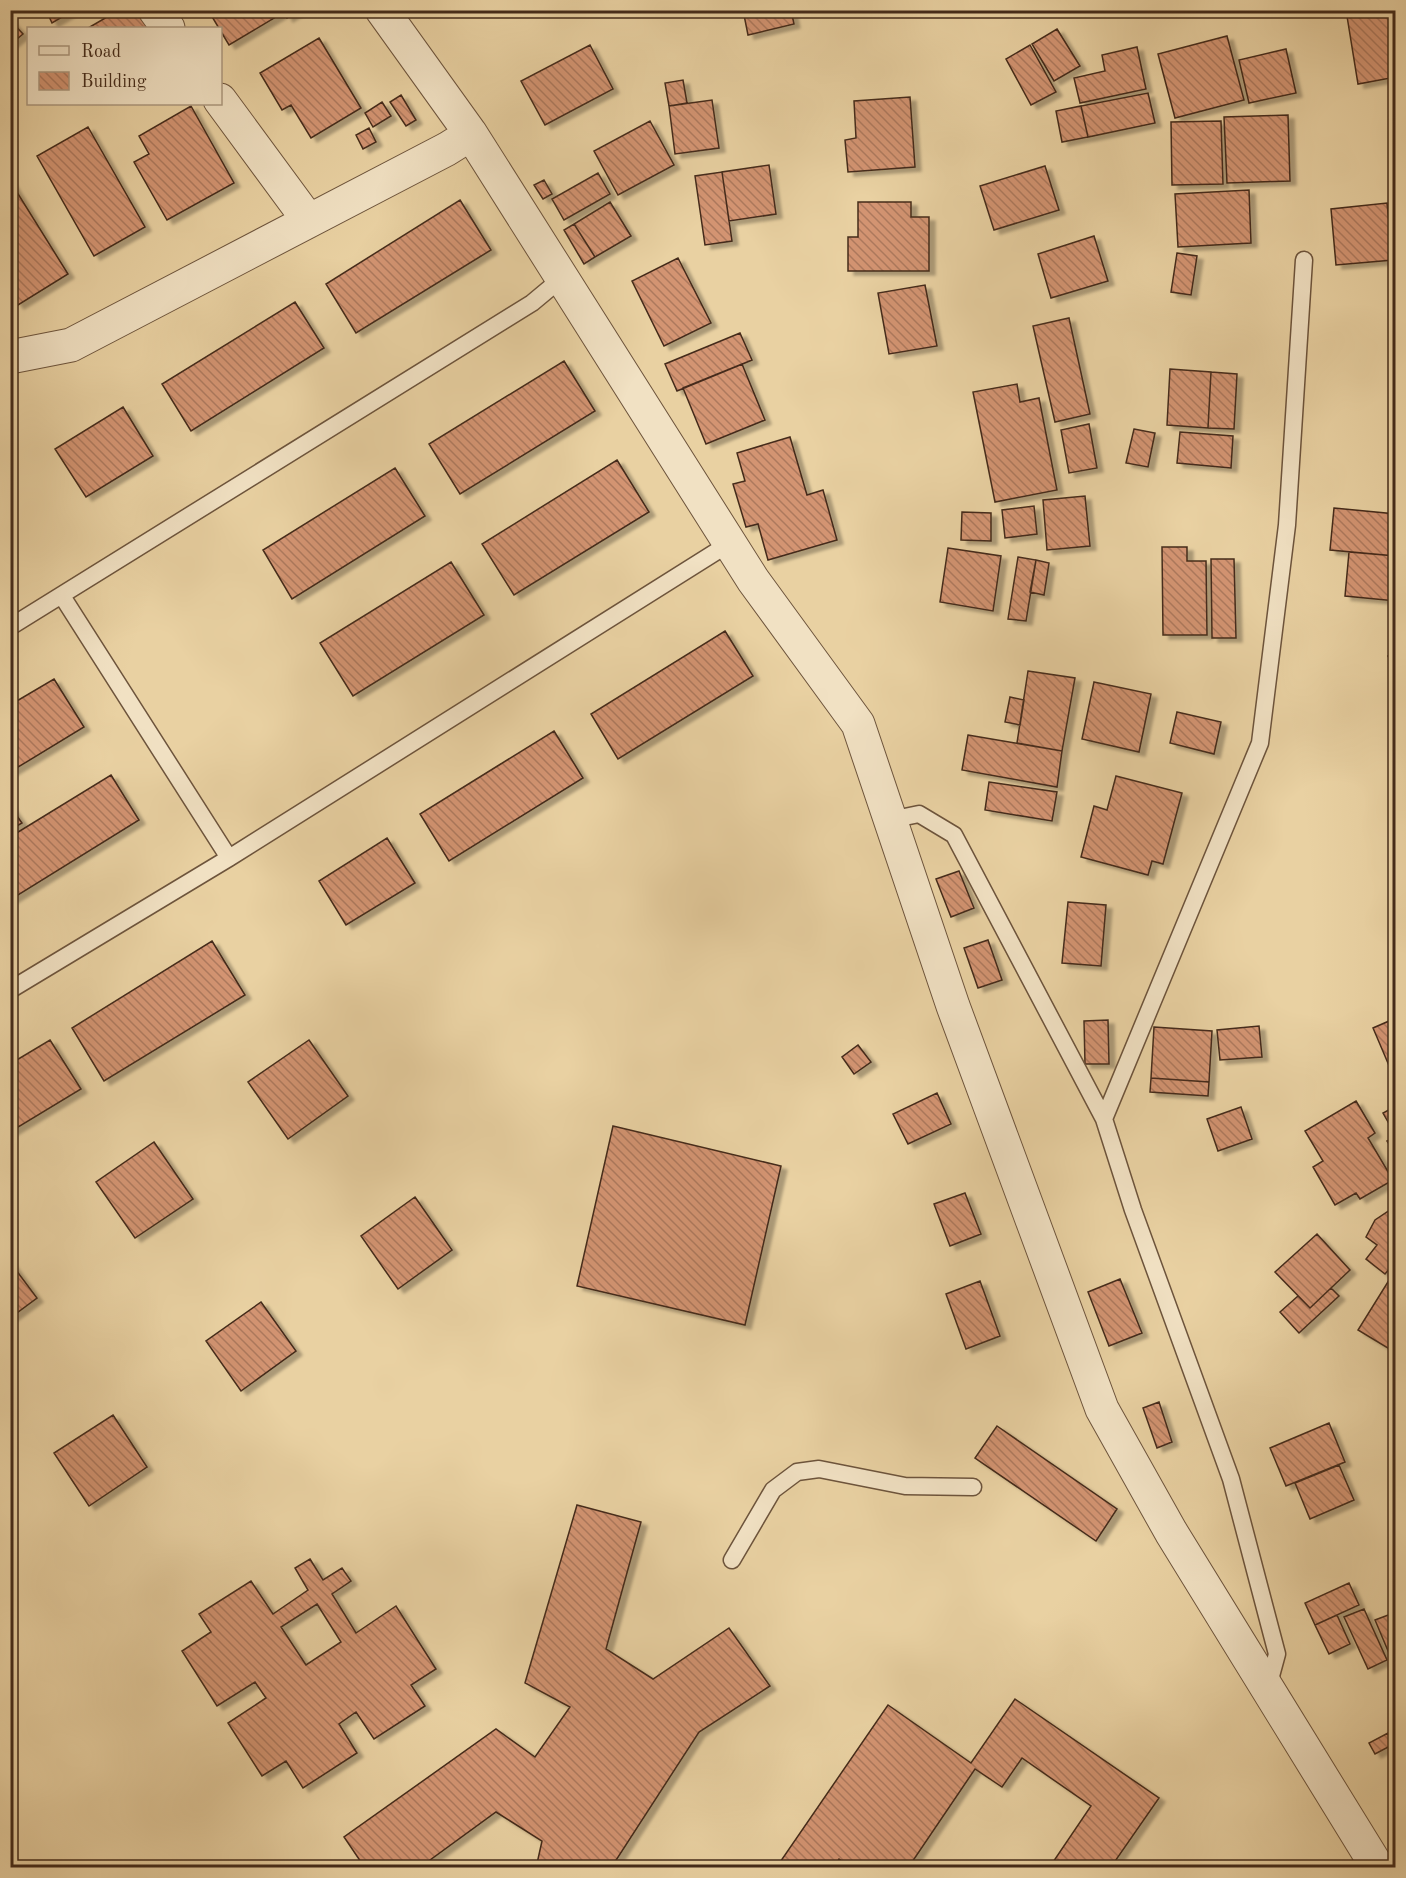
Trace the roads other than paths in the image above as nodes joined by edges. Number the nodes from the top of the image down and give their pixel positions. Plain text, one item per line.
1 (155, 10) edge
2 (382, 10) edge
3 (167, 27) edge
4 (222, 103) edge
5 (471, 134) junction
6 (309, 221) junction
7 (1304, 260) dead end
8 (562, 279) junction
9 (10, 357) edge
10 (730, 543) junction
11 (62, 596) junction
12 (10, 627) edge
13 (891, 820) junction
14 (229, 858) junction
15 (10, 990) edge
16 (1104, 1119) junction
17 (973, 1487) dead end
18 (732, 1560) dead end
19 (1268, 1687) junction
20 (1378, 1868) edge

1 - 3 street
2 - 5 street
4 - 6 street
5 - 6 street
5 - 8 street
6 - 9 street
7 - 16 lane
8 - 10 street
8 - 11 lane
10 - 13 street
10 - 14 lane
11 - 12 lane
11 - 14 lane
13 - 16 lane
13 - 19 street
14 - 15 lane
16 - 19 lane
17 - 18 lane
19 - 20 street

